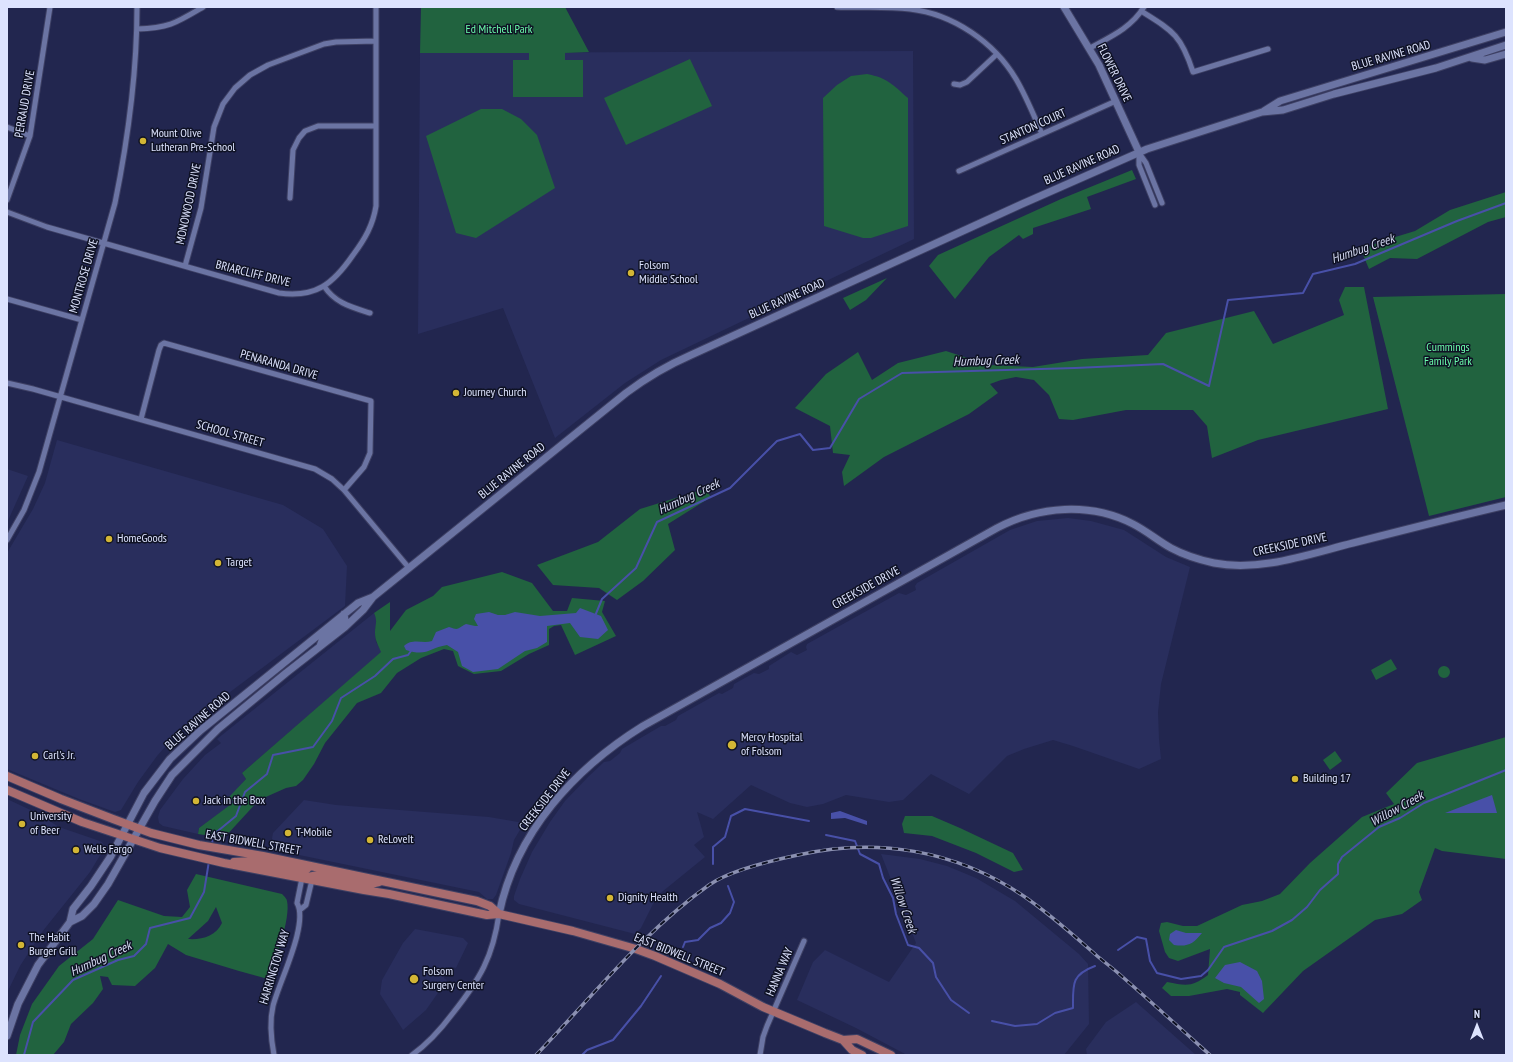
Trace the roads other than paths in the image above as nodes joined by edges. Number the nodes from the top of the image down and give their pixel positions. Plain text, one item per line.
1 (50, 7) edge
2 (137, 7) edge
3 (203, 7) edge
4 (376, 7) edge
5 (837, 7) edge
6 (1064, 7) edge
7 (912, 8) edge
8 (1142, 9) edge
9 (137, 29) junction
10 (1506, 32) edge
11 (376, 42) junction
12 (1506, 45) edge
13 (1090, 48) junction
14 (1268, 49) dead end
15 (997, 54) junction
16 (1506, 54) edge
17 (1470, 58) junction
18 (954, 84) dead end
19 (1116, 101) junction
20 (1262, 112) junction
21 (376, 126) junction
22 (7, 127) edge
23 (1042, 134) junction
24 (30, 136) junction
25 (1139, 152) junction
26 (959, 172) dead end
27 (290, 198) dead end
28 (7, 200) edge
29 (1162, 203) dead end
30 (1155, 205) dead end
31 (7, 212) edge
32 (104, 243) junction
33 (185, 266) junction
34 (324, 286) junction
35 (7, 299) edge
36 (370, 313) dead end
37 (82, 320) junction
38 (7, 383) edge
39 (61, 397) junction
40 (140, 419) junction
41 (344, 490) junction
42 (1506, 505) edge
43 (7, 540) edge
44 (409, 568) junction
45 (373, 597) junction
46 (344, 614) junction
47 (319, 648) junction
48 (222, 713) junction
49 (205, 742) junction
50 (7, 776) edge
51 (7, 785) edge
52 (7, 790) edge
53 (58, 798) junction
54 (128, 824) junction
55 (140, 828) junction
56 (122, 836) junction
57 (134, 840) junction
58 (221, 863) junction
59 (309, 866) junction
60 (302, 878) junction
61 (312, 880) junction
62 (383, 881) junction
63 (300, 909) junction
64 (499, 914) junction
65 (70, 922) junction
66 (804, 941) dead end
67 (774, 1011) junction
68 (7, 1036) edge
69 (843, 1040) junction
70 (274, 1055) edge
71 (412, 1055) edge
72 (760, 1055) edge
73 (862, 1055) edge
74 (891, 1055) edge

1 - 24 street, PERRAUD DRIVE
2 - 9 street, MONTROSE DRIVE
3 - 9 street
4 - 11 street, BRIARCLIFF DRIVE
5 - 7 street
6 - 13 main road, FLOWER DRIVE
7 - 15 street
8 - 13 street
8 - 14 street
9 - 32 street, MONTROSE DRIVE
10 - 20 main road, BLUE RAVINE ROAD
11 - 21 street, BRIARCLIFF DRIVE
11 - 33 street, MONOWOOD DRIVE
12 - 17 main road, BLUE RAVINE ROAD
13 - 19 main road, FLOWER DRIVE
15 - 18 street
15 - 23 street
16 - 17 main road
17 - 20 main road, BLUE RAVINE ROAD
19 - 23 street, STANTON COURT
19 - 25 main road, FLOWER DRIVE
20 - 25 main road, BLUE RAVINE ROAD
21 - 27 street
21 - 34 street, BRIARCLIFF DRIVE
22 - 24 street
23 - 26 street, STANTON COURT
24 - 28 street, PERRAUD DRIVE
25 - 29 street, FLOWER DRIVE
25 - 30 street, FLOWER DRIVE
25 - 44 main road, BLUE RAVINE ROAD
31 - 32 street, BRIARCLIFF DRIVE
32 - 33 street, BRIARCLIFF DRIVE
32 - 37 street, MONTROSE DRIVE
33 - 34 street, BRIARCLIFF DRIVE
34 - 36 street
35 - 37 street
37 - 39 street, MONTROSE DRIVE
38 - 39 street, SCHOOL STREET
39 - 40 street, SCHOOL STREET
39 - 43 street, MONTROSE DRIVE
40 - 41 street, SCHOOL STREET
40 - 41 street, PENARANDA DRIVE
41 - 44 street, SCHOOL STREET
42 - 64 main road, CREEKSIDE DRIVE
44 - 45 main road, BLUE RAVINE ROAD
45 - 46 main road, BLUE RAVINE ROAD
45 - 47 main road, BLUE RAVINE ROAD
46 - 47 main road
46 - 48 main road, BLUE RAVINE ROAD
47 - 49 main road, BLUE RAVINE ROAD
48 - 49 main road
48 - 54 main road, BLUE RAVINE ROAD
49 - 55 main road, BLUE RAVINE ROAD
50 - 53 main road, EAST BIDWELL STREET
51 - 53 main road
52 - 56 main road, EAST BIDWELL STREET
53 - 54 main road, EAST BIDWELL STREET
54 - 55 main road, EAST BIDWELL STREET
54 - 56 main road, BLUE RAVINE ROAD
55 - 57 main road, BLUE RAVINE ROAD
55 - 59 main road, EAST BIDWELL STREET
56 - 57 main road, EAST BIDWELL STREET
56 - 65 main road, BLUE RAVINE ROAD
57 - 58 main road, EAST BIDWELL STREET
57 - 65 main road, BLUE RAVINE ROAD
58 - 59 main road
58 - 60 main road, EAST BIDWELL STREET
59 - 62 main road, EAST BIDWELL STREET
60 - 61 main road, EAST BIDWELL STREET
60 - 62 main road
60 - 63 street, HARRINGTON WAY
61 - 63 street, HARRINGTON WAY
61 - 64 main road, EAST BIDWELL STREET
62 - 64 main road, EAST BIDWELL STREET
63 - 70 street, HARRINGTON WAY
64 - 67 main road, EAST BIDWELL STREET
64 - 71 street, CREEKSIDE DRIVE
65 - 68 main road, BLUE RAVINE ROAD
66 - 67 street, HANNA WAY
67 - 69 main road, EAST BIDWELL STREET
67 - 72 street, HANNA WAY
69 - 73 main road, EAST BIDWELL STREET
69 - 74 main road, EAST BIDWELL STREET

